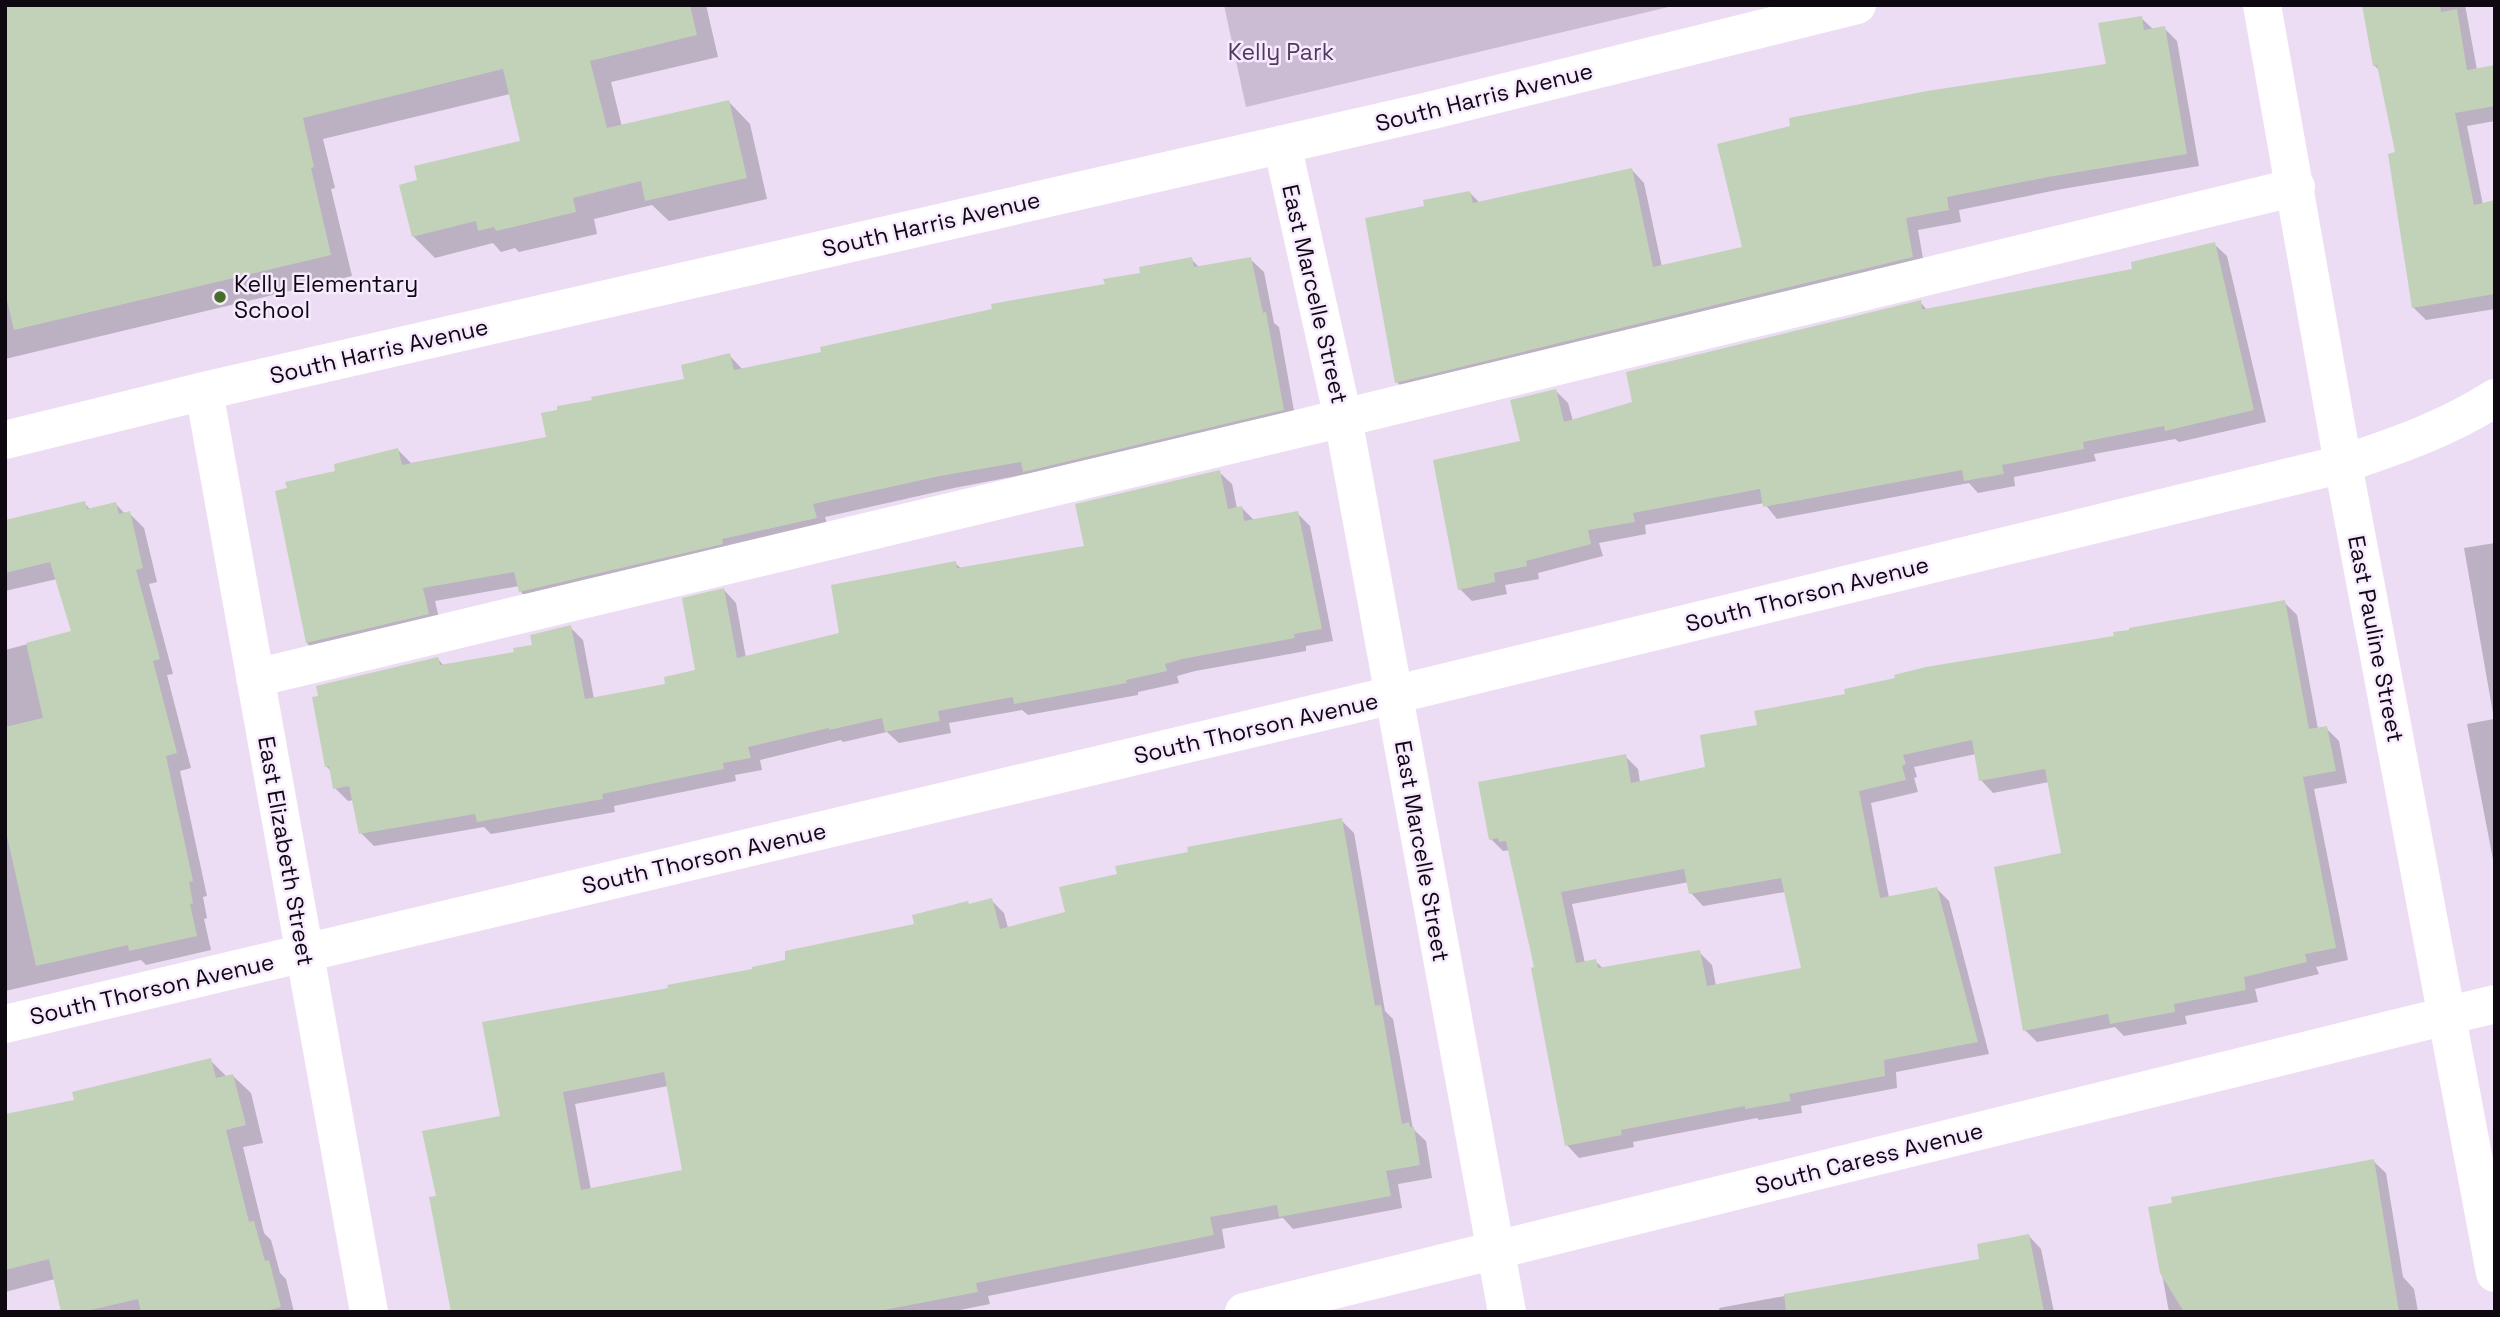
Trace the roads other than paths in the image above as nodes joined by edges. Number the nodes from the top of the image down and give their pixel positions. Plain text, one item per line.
1 (1857, 5) edge
2 (2262, 5) edge
3 (1282, 144) junction
4 (2295, 187) junction
5 (204, 391) junction
6 (2495, 398) edge
7 (1343, 418) junction
8 (5, 440) edge
9 (2343, 464) junction
10 (255, 678) junction
11 (1393, 695) junction
12 (304, 953) junction
13 (2495, 1004) edge
14 (2448, 1016) junction
15 (5, 1024) edge
16 (1496, 1251) junction
17 (2495, 1273) edge
18 (369, 1312) edge
19 (1244, 1312) edge
20 (1507, 1312) edge

1 - 3 street, South Harris Avenue
2 - 4 street, East Pauline Street
3 - 5 street, South Harris Avenue
3 - 7 street, East Marcelle Street
4 - 7 street
4 - 9 street, East Pauline Street
5 - 8 street, South Harris Avenue
5 - 10 street, East Elizabeth Street
6 - 9 street, South Thorson Avenue
7 - 10 street
7 - 11 street, East Marcelle Street
9 - 11 street, South Thorson Avenue
9 - 14 street, East Pauline Street
10 - 12 street, East Elizabeth Street
11 - 12 street, South Thorson Avenue
11 - 16 street, East Marcelle Street
12 - 15 street, South Thorson Avenue
12 - 18 street, East Elizabeth Street
13 - 14 street, South Caress Avenue
14 - 16 street, South Caress Avenue
14 - 17 street, East Pauline Street
16 - 19 street, South Caress Avenue
16 - 20 street, East Marcelle Street

